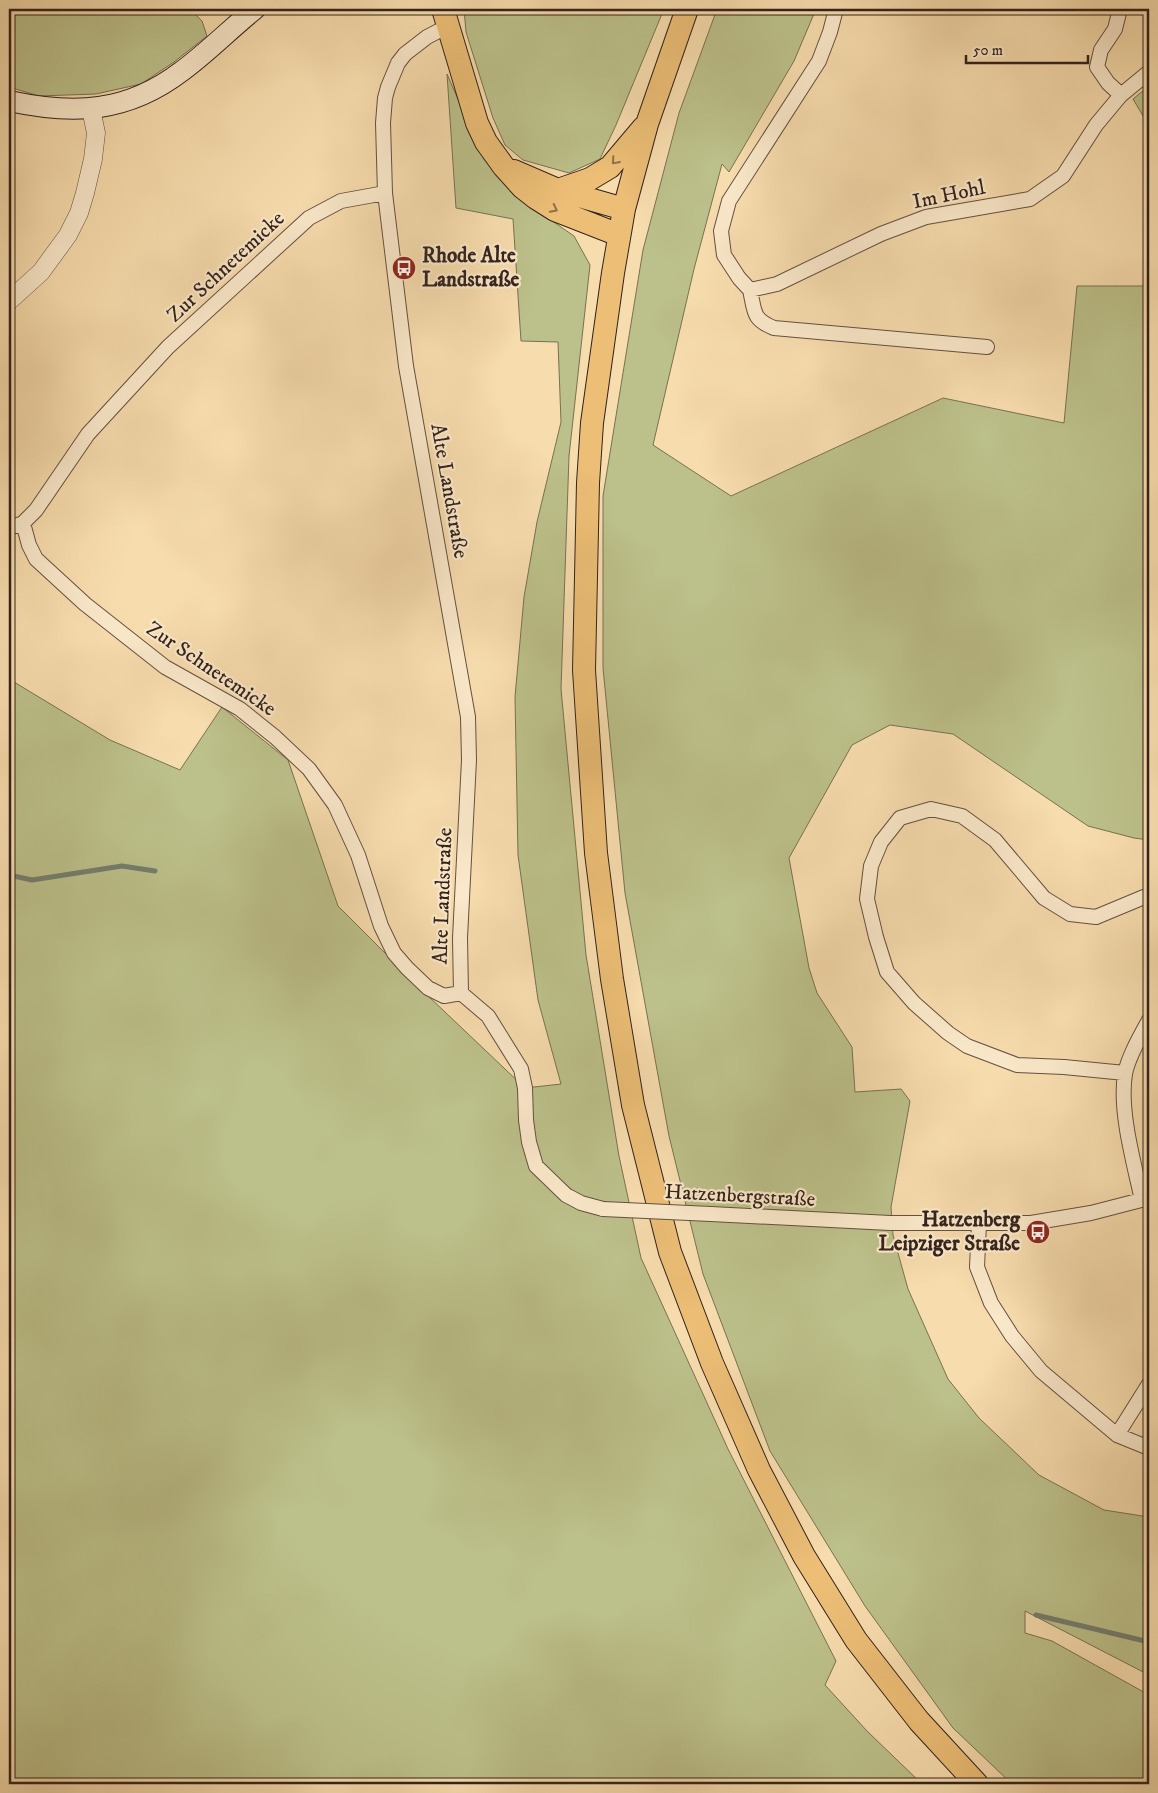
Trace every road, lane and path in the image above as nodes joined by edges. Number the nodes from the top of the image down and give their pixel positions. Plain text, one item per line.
1 (255, 9) edge
2 (687, 9) edge
3 (836, 9) edge
4 (1120, 9) edge
5 (446, 17) edge
6 (1149, 72) edge
7 (1121, 95) junction
8 (9, 101) edge
9 (91, 110) junction
10 (647, 124) junction
11 (504, 167) junction
12 (558, 190) junction
13 (385, 193) junction
14 (624, 208) junction
15 (619, 236) junction
16 (750, 290) junction
17 (9, 301) edge
18 (987, 347) dead end
19 (24, 523) junction
20 (9, 528) edge
21 (1149, 898) edge
22 (461, 993) junction
23 (1149, 1020) edge
24 (1125, 1073) junction
25 (1146, 1199) edge
26 (980, 1224) junction
27 (1149, 1384) edge
28 (1117, 1435) junction
29 (1149, 1448) edge
30 (977, 1784) edge

1 - 9 main road
2 - 10 main road
3 - 16 street
4 - 7 street
5 - 11 main road
5 - 13 street, Alte Landstraße
6 - 7 street, Im Hohl
7 - 16 street, Im Hohl
8 - 9 main road
9 - 17 street
10 -> 12 main road
10 - 14 main road
11 - 12 main road
11 -> 15 main road
12 - 14 main road
13 - 19 street, Zur Schnetemicke
13 - 22 street, Alte Landstraße
14 - 15 main road
15 - 30 main road
16 - 18 street
19 - 20 street
19 - 22 street, Zur Schnetemicke
21 - 24 street
22 - 26 street, Hatzenbergstraße, bridge
23 - 24 street
24 - 25 street
25 - 26 street, Hatzenbergstraße
26 - 28 street
27 - 28 street
28 - 29 street

